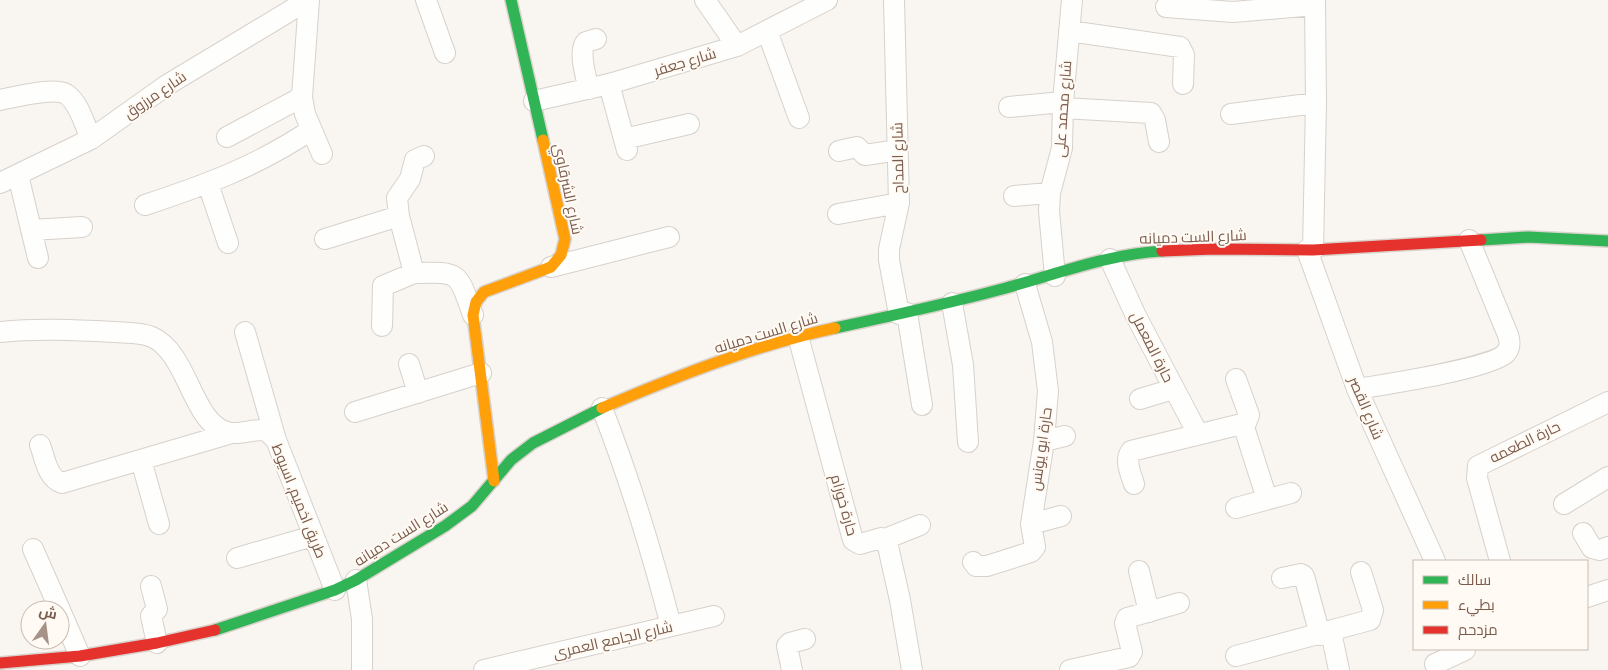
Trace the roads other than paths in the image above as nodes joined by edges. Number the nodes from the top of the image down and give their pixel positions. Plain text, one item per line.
1 (426, 0) edge
2 (511, 0) edge
3 (705, 0) edge
4 (894, 0) edge
5 (1072, 0) edge
6 (823, 1) edge
7 (300, 2) edge
8 (1315, 2) edge
9 (1166, 7) dead end
10 (768, 31) junction
11 (1069, 32) junction
12 (596, 39) dead end
13 (737, 46) junction
14 (445, 53) dead end
15 (609, 84) junction
16 (1183, 84) dead end
17 (589, 89) junction
18 (302, 97) junction
19 (0, 100) edge
20 (534, 101) junction
21 (1316, 103) junction
22 (1063, 105) junction
23 (1009, 107) dead end
24 (1231, 114) dead end
25 (799, 118) dead end
26 (689, 124) dead end
27 (311, 130) junction
28 (226, 136) dead end
29 (91, 139) junction
30 (1159, 142) dead end
31 (898, 150) junction
32 (839, 151) dead end
33 (322, 154) dead end
34 (424, 156) dead end
35 (9, 180) edge
36 (208, 184) junction
37 (1050, 193) junction
38 (1014, 196) dead end
39 (899, 203) junction
40 (145, 205) dead end
41 (838, 214) dead end
42 (399, 216) junction
43 (82, 227) dead end
44 (31, 230) junction
45 (669, 237) dead end
46 (325, 239) dead end
47 (1469, 240) junction
48 (1608, 241) edge
49 (228, 243) dead end
50 (1310, 250) junction
51 (38, 258) dead end
52 (1110, 259) junction
53 (551, 267) junction
54 (414, 273) junction
55 (1054, 276) junction
56 (1025, 284) junction
57 (952, 303) junction
58 (903, 313) junction
59 (473, 315) junction
60 (382, 326) dead end
61 (0, 332) edge
62 (245, 332) dead end
63 (798, 336) junction
64 (409, 364) dead end
65 (481, 373) junction
66 (1236, 379) dead end
67 (1173, 389) junction
68 (1357, 389) junction
69 (418, 393) junction
70 (1140, 399) dead end
71 (1608, 402) edge
72 (922, 405) dead end
73 (602, 408) junction
74 (355, 412) dead end
75 (1243, 424) junction
76 (232, 433) junction
77 (1198, 434) junction
78 (1065, 436) dead end
79 (276, 440) junction
80 (1044, 441) junction
81 (968, 442) dead end
82 (40, 445) dead end
83 (140, 460) junction
84 (1608, 477) edge
85 (494, 481) junction
86 (1134, 484) dead end
87 (1292, 493) dead end
88 (1267, 499) junction
89 (1564, 504) dead end
90 (1236, 508) dead end
91 (1061, 516) dead end
92 (159, 524) dead end
93 (1030, 524) junction
94 (920, 525) dead end
95 (1583, 533) dead end
96 (313, 536) junction
97 (885, 539) junction
98 (1608, 547) edge
99 (33, 549) dead end
100 (237, 558) dead end
101 (1435, 560) edge
102 (1500, 560) edge
103 (973, 562) dead end
104 (1139, 571) dead end
105 (1361, 572) dead end
106 (1282, 578) dead end
107 (356, 580) junction
108 (151, 586) dead end
109 (335, 590) junction
110 (1608, 590) edge
111 (1588, 597) edge
112 (56, 600) edge
113 (1179, 603) dead end
114 (1150, 612) junction
115 (714, 616) dead end
116 (671, 626) junction
117 (70, 633) edge
118 (1325, 634) junction
119 (805, 639) dead end
120 (157, 643) junction
121 (1465, 650) dead end
122 (80, 656) junction
123 (1236, 656) dead end
124 (1434, 661) edge
125 (0, 663) edge
126 (53, 664) edge
127 (497, 669) edge
128 (362, 670) edge
129 (792, 670) edge
130 (912, 670) edge
131 (1070, 670) edge
132 (1339, 670) edge

1 - 14 street
2 - 20 street, شارع الشرقاوي
3 - 13 street
4 - 31 street, شارع المداح
5 - 11 street, شارع محمد على
6 - 10 street, شارع جعفر
7 - 18 street
7 - 29 street, شارع مرزوق
8 - 9 street
8 - 21 street, شارع القصر
10 - 13 street, شارع جعفر
10 - 25 street
11 - 16 street
11 - 22 street, شارع محمد على
12 - 17 street
13 - 15 street, شارع جعفر
15 - 17 street, شارع جعفر
15 - 26 street
17 - 20 street, شارع جعفر
18 - 27 street
18 - 28 street
19 - 29 street
20 - 53 street, شارع الشرقاوي
21 - 24 street
21 - 50 street, شارع القصر
22 - 23 street
22 - 30 street
22 - 37 street, شارع محمد على
27 - 33 street
27 - 36 street
29 - 35 street, شارع مرزوق
31 - 32 street
31 - 39 street, شارع المداح
34 - 42 street
35 - 44 street
36 - 40 street
36 - 49 street
37 - 38 street
37 - 55 street, شارع محمد على
39 - 41 street
39 - 58 street, شارع المداح
42 - 46 street
42 - 54 street
43 - 44 street
44 - 51 street
45 - 53 street
47 - 48 street, شارع الست دميانه
47 - 50 street, شارع الست دميانه
47 - 68 street
50 - 52 street, شارع الست دميانه
50 - 68 street, شارع القصر
52 - 55 street, شارع الست دميانه
52 - 67 street, حارة المعمل
53 - 59 street
54 - 59 street
54 - 60 street
55 - 56 street, شارع الست دميانه
56 - 57 street, شارع الست دميانه
56 - 80 street, حارة ابو يونس
57 - 58 street, شارع الست دميانه
57 - 81 street
58 - 63 street, شارع الست دميانه
58 - 72 street, شارع المداح
59 - 65 street
61 - 76 street
62 - 79 street
63 - 73 street, شارع الست دميانه
63 - 97 street, حارة خوزام
64 - 69 street
65 - 69 street
65 - 85 street
66 - 75 street
67 - 70 street
67 - 77 street, حارة المعمل
68 - 101 street, شارع القصر
69 - 74 street
71 - 102 street, حارة الطعمه
73 - 85 street, شارع الست دميانه
73 - 116 street
75 - 77 street
75 - 88 street
76 - 79 street, طريق اخميم, اسيوط
76 - 83 street
77 - 86 street
78 - 80 street
79 - 96 street, طريق اخميم, اسيوط
80 - 93 street, حارة ابو يونس
82 - 83 street
83 - 92 street
84 - 89 street
85 - 107 street, شارع الست دميانه
87 - 88 street
88 - 90 street
91 - 93 street
93 - 103 street, حارة ابو يونس
94 - 97 street, حارة خوزام
95 - 98 street
96 - 100 street
96 - 109 street, طريق اخميم, اسيوط
97 - 130 street
99 - 112 street
104 - 114 street
105 - 118 street
106 - 118 street
107 - 109 street, شارع الست دميانه
107 - 128 street
108 - 120 street
109 - 120 street, شارع الست دميانه
110 - 111 street
113 - 114 street
114 - 131 street
115 - 116 street, شارع الجامع العمرى
116 - 127 street, شارع الجامع العمرى
117 - 122 street
118 - 123 street
118 - 132 street
119 - 129 street
120 - 122 street, شارع الست دميانه
121 - 124 street
122 - 126 street, شارع الست دميانه
125 - 126 street, شارع الست دميانه

